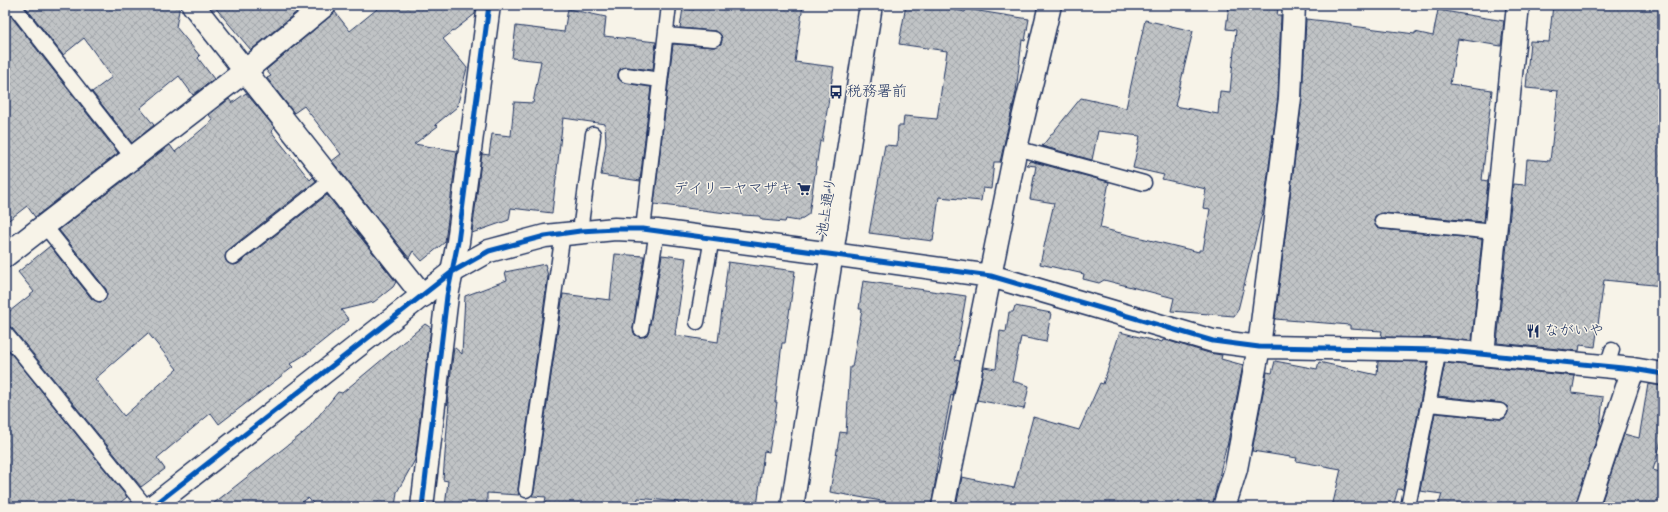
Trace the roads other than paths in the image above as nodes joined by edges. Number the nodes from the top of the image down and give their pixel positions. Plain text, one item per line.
1 (13, 5) edge
2 (193, 5) edge
3 (325, 5) edge
4 (489, 5) edge
5 (669, 5) edge
6 (871, 5) edge
7 (1050, 5) edge
8 (1294, 5) edge
9 (1518, 5) edge
10 (666, 35) junction
11 (714, 39) dead end
12 (245, 71) junction
13 (626, 75) dead end
14 (660, 80) junction
15 (594, 134) dead end
16 (1016, 148) junction
17 (133, 158) junction
18 (332, 180) junction
19 (1144, 183) dead end
20 (1382, 221) dead end
21 (44, 225) junction
22 (650, 230) junction
23 (571, 232) junction
24 (1495, 232) junction
25 (712, 238) junction
26 (832, 254) junction
27 (5, 256) edge
28 (233, 257) dead end
29 (452, 272) junction
30 (991, 276) junction
31 (99, 294) dead end
32 (423, 296) junction
33 (697, 322) dead end
34 (642, 329) dead end
35 (5, 333) edge
36 (1259, 347) junction
37 (1439, 350) junction
38 (1483, 354) junction
39 (1633, 368) junction
40 (1663, 374) edge
41 (1429, 404) junction
42 (1500, 411) dead end
43 (526, 490) dead end
44 (146, 507) edge
45 (152, 507) edge
46 (422, 507) edge
47 (792, 507) edge
48 (943, 507) edge
49 (1224, 507) edge
50 (1408, 507) edge
51 (1587, 507) edge

1 - 17 lane
2 - 12 street
3 - 12 street
4 - 29 street
5 - 10 lane
6 - 26 street, 池上通り
7 - 16 street
8 - 36 street
9 - 24 street
10 - 11 lane
10 - 14 lane
12 - 17 street
12 - 18 street
13 - 14 lane
14 - 22 lane
15 - 23 lane
16 - 19 lane
16 - 30 street
17 - 21 street
18 - 28 lane
18 - 32 street
20 - 24 lane
21 - 27 street
21 - 31 lane
22 - 23 street
22 - 25 street
22 - 34 lane
23 - 29 street
23 - 43 lane
24 - 38 street
25 - 26 street
25 - 33 lane
26 - 30 street
26 - 47 street, 池上通り
29 - 32 street
29 - 46 street
30 - 36 street
30 - 48 street
32 - 45 street
35 - 44 lane
36 - 37 street
36 - 49 street
37 - 38 street
37 - 41 lane
38 - 39 street
39 - 40 street
39 - 51 street
41 - 42 lane
41 - 50 lane

